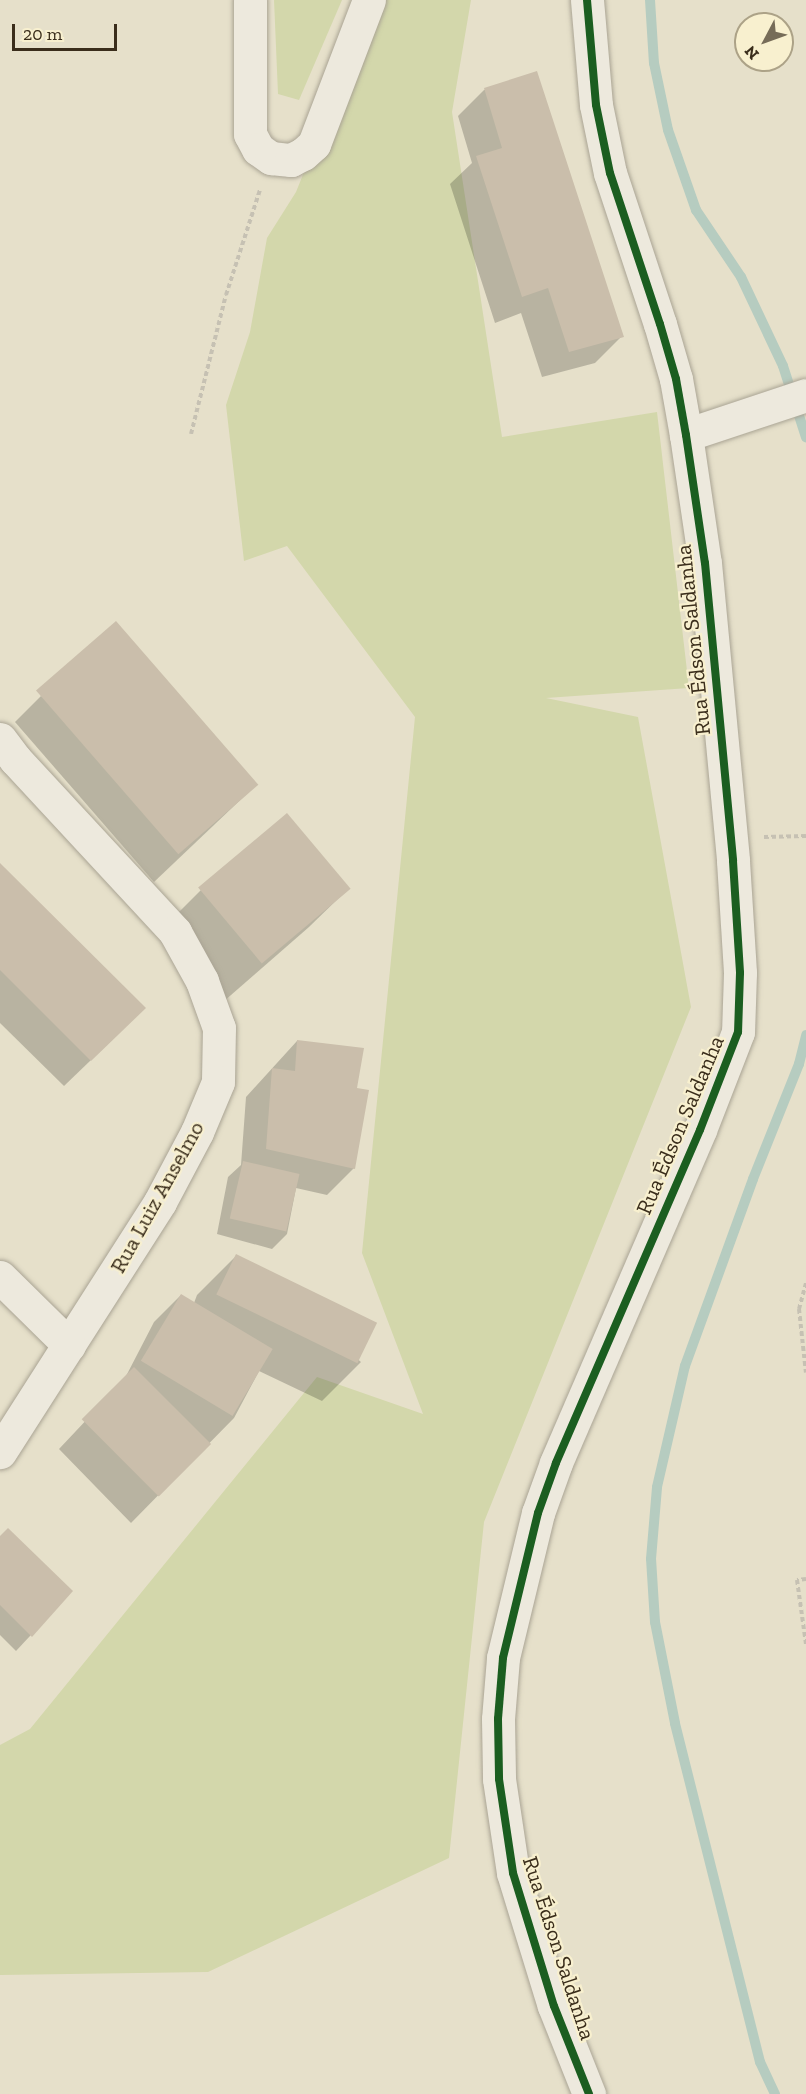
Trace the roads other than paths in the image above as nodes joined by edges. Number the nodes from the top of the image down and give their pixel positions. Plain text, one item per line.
1 (250, 0) edge
2 (369, 0) edge
3 (587, 0) edge
4 (792, 401) edge
5 (686, 435) junction
6 (0, 739) edge
7 (0, 1277) edge
8 (69, 1345) junction
9 (0, 1452) edge
10 (590, 2094) edge

1 - 2 street
3 - 5 street, Rua Édson Saldanha
4 - 5 street
5 - 10 street, Rua Édson Saldanha
6 - 8 street, Rua Luiz Anselmo
7 - 8 street
8 - 9 street, Rua Luiz Anselmo

